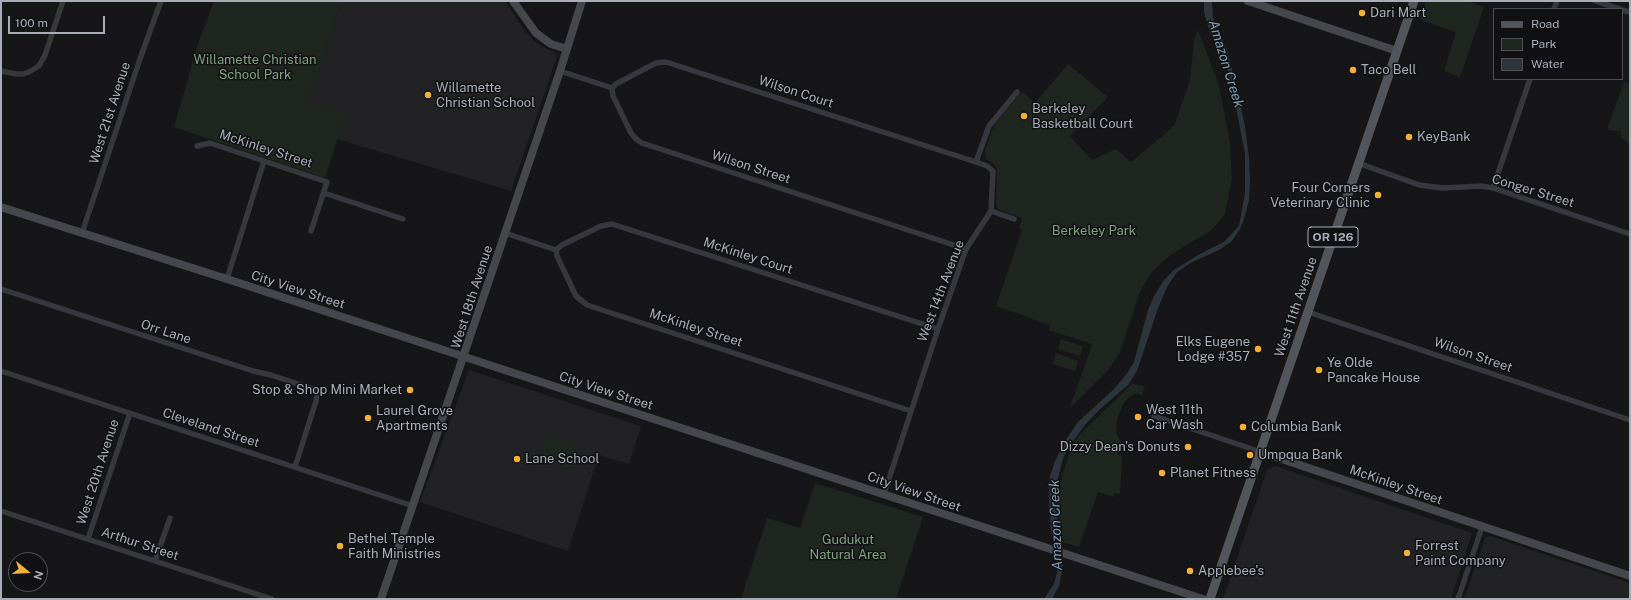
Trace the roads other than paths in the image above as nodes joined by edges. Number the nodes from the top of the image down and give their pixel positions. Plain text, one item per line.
1 (63, 1) edge
2 (161, 1) edge
3 (514, 1) edge
4 (582, 1) edge
5 (1248, 1) edge
6 (1414, 1) edge
7 (1596, 1) edge
8 (1618, 8) edge
9 (567, 49) junction
10 (1397, 51) junction
11 (1, 71) edge
12 (560, 71) junction
13 (1530, 80) edge
14 (612, 88) junction
15 (1016, 92) dead end
16 (197, 146) dead end
17 (264, 161) junction
18 (976, 162) junction
19 (1358, 163) junction
20 (1493, 188) junction
21 (324, 193) junction
22 (1, 207) edge
23 (991, 211) junction
24 (403, 219) dead end
25 (1014, 219) dead end
26 (311, 231) dead end
27 (82, 233) junction
28 (505, 233) junction
29 (1630, 234) edge
30 (966, 249) junction
31 (556, 250) junction
32 (227, 279) junction
33 (1, 289) edge
34 (1308, 312) junction
35 (938, 329) junction
36 (464, 358) junction
37 (1, 371) edge
38 (911, 411) junction
39 (130, 413) junction
40 (1154, 416) dead end
41 (1630, 420) edge
42 (1261, 452) junction
43 (295, 467) junction
44 (884, 494) junction
45 (413, 506) junction
46 (1, 511) edge
47 (170, 518) dead end
48 (1482, 527) junction
49 (88, 539) junction
50 (155, 561) junction
51 (1630, 576) edge
52 (272, 599) edge
53 (381, 599) edge
54 (1203, 599) edge
55 (1210, 599) edge
56 (1458, 599) edge

1 - 11 street
2 - 27 street, West 21st Avenue
3 - 9 street
4 - 9 street, West 18th Avenue
5 - 10 street
6 - 10 main road, West 11th Avenue / OR 126
7 - 8 street
9 - 12 street, West 18th Avenue
10 - 19 main road, West 11th Avenue / OR 126
12 - 14 street
12 - 28 street, West 18th Avenue
13 - 20 street
14 - 18 street, Wilson Court
14 - 30 street, Wilson Street
15 - 18 street
16 - 17 street, McKinley Street
17 - 21 street, McKinley Street
17 - 32 street
18 - 23 street
19 - 20 street, Conger Street
19 - 34 main road, West 11th Avenue / OR 126
20 - 29 street, Conger Street
21 - 24 street
21 - 26 street
22 - 27 street, City View Street
23 - 25 street
23 - 30 street, West 14th Avenue
27 - 32 street, City View Street
28 - 31 street
28 - 36 street, West 18th Avenue
30 - 35 street, West 14th Avenue
31 - 35 street, McKinley Court
31 - 38 street, McKinley Street
32 - 36 street, City View Street
33 - 43 street, Orr Lane
34 - 41 street, Wilson Street
34 - 42 main road, West 11th Avenue / OR 126
35 - 38 street, West 14th Avenue
36 - 44 street, City View Street
36 - 45 street, West 18th Avenue
37 - 39 street, Cleveland Street
38 - 44 street, West 14th Avenue
39 - 43 street, Cleveland Street
39 - 49 street, West 20th Avenue
40 - 42 street, McKinley Street
42 - 48 street, McKinley Street
42 - 55 main road, West 11th Avenue / OR 126
43 - 45 street, Cleveland Street
44 - 54 street, City View Street
45 - 53 street, West 18th Avenue
46 - 49 street, Arthur Street
47 - 50 street
48 - 51 street, McKinley Street
48 - 56 street
49 - 50 street, Arthur Street
50 - 52 street, Arthur Street

